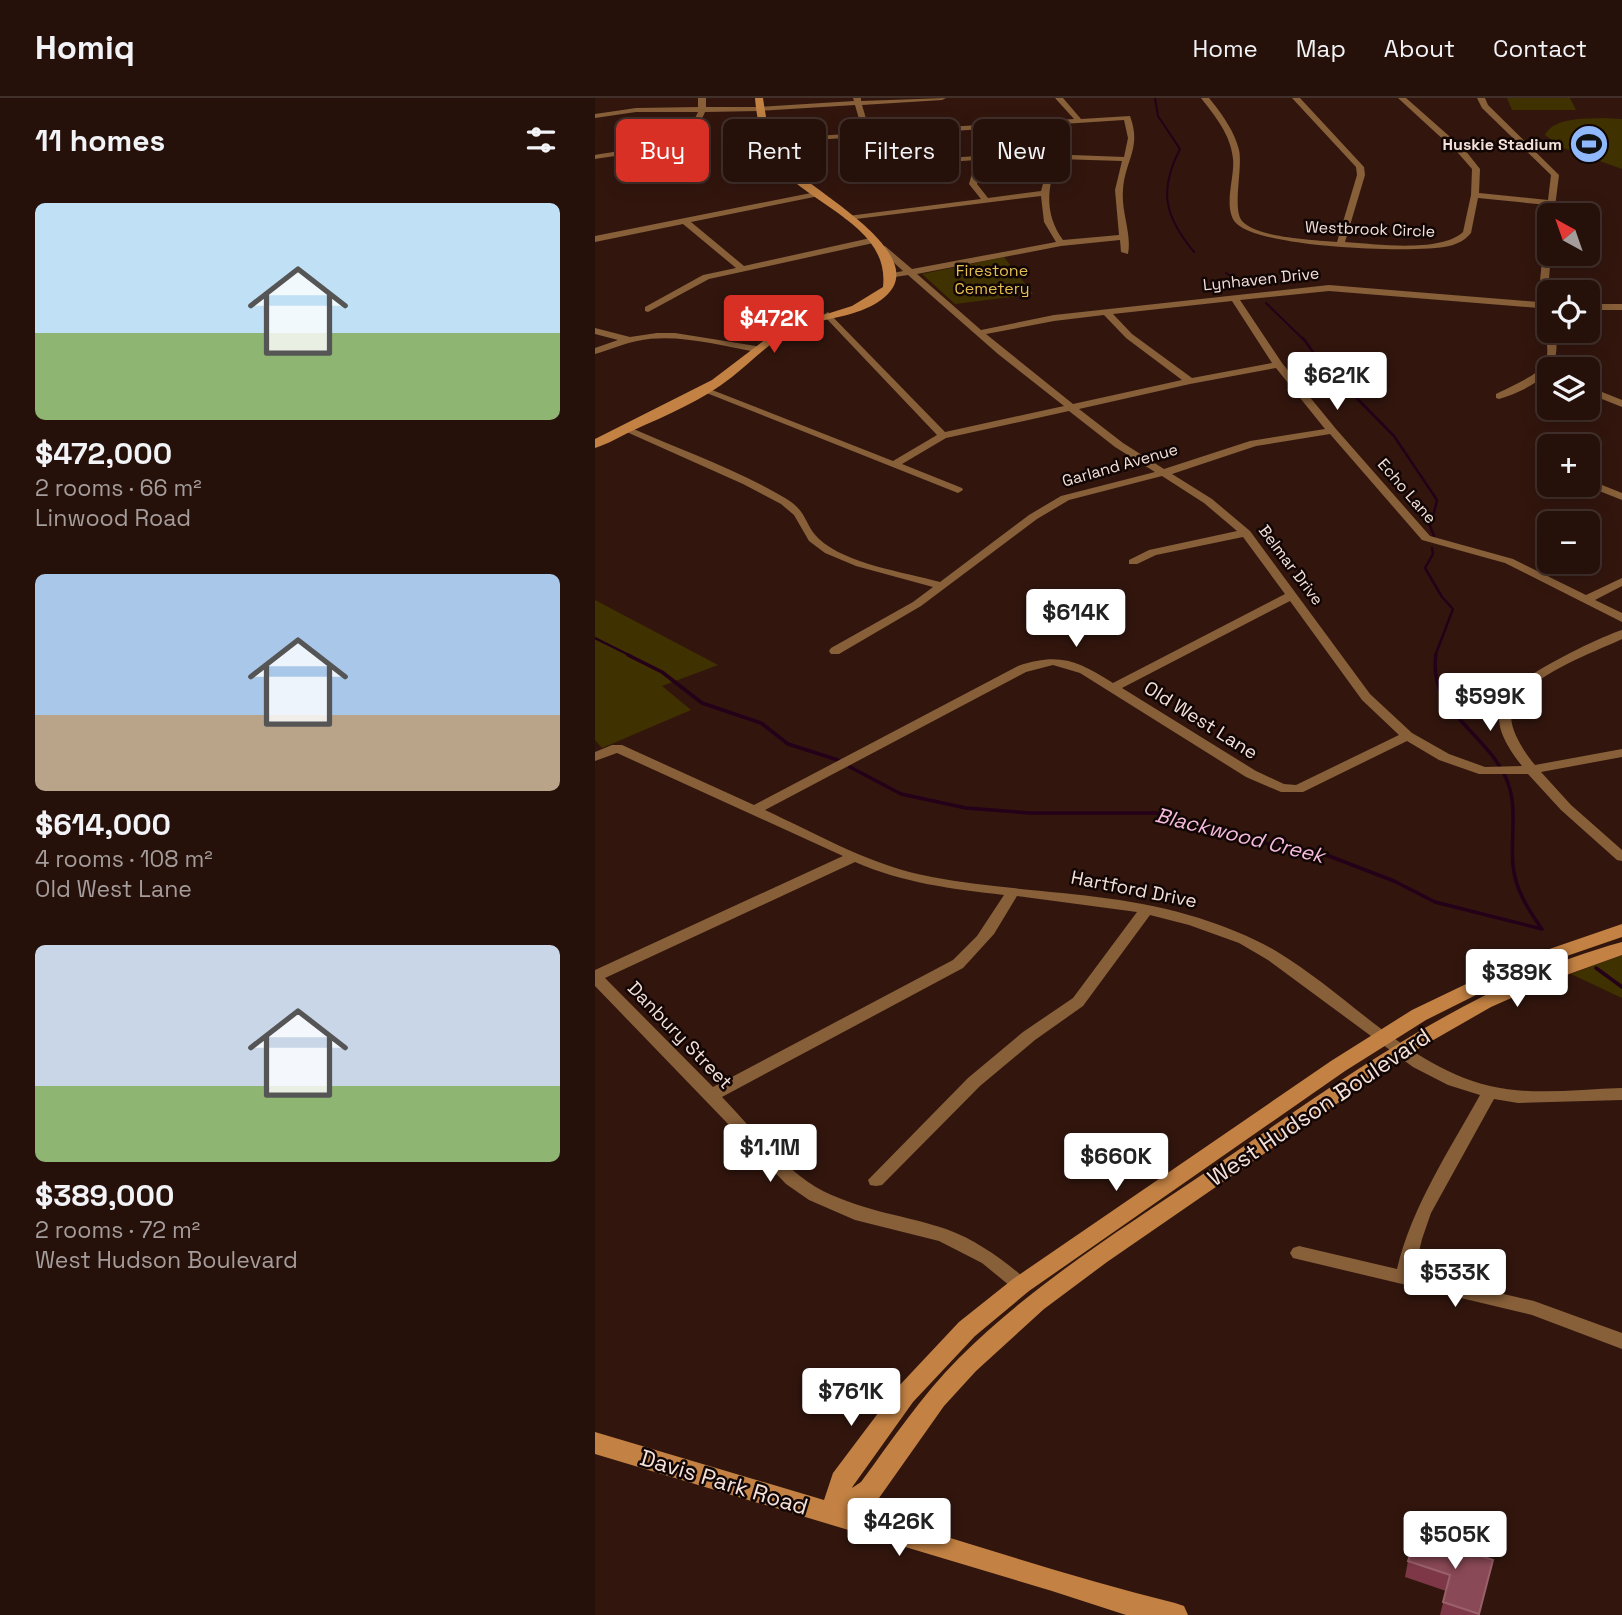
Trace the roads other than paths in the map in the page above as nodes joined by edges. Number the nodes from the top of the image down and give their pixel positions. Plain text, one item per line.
1 (702, 98) edge
2 (942, 98) edge
3 (1059, 98) edge
4 (1218, 98) edge
5 (1296, 98) edge
6 (1402, 98) edge
7 (1481, 98) edge
8 (1206, 99) edge
9 (858, 100) edge
10 (759, 103) edge
11 (702, 109) junction
12 (595, 116) edge
13 (862, 119) edge
14 (1079, 121) junction
15 (959, 129) edge
16 (595, 157) edge
17 (1070, 157) edge
18 (1128, 159) junction
19 (802, 182) edge
20 (974, 182) edge
21 (1046, 182) edge
22 (1043, 192) junction
23 (817, 194) junction
24 (1475, 195) junction
25 (985, 199) junction
26 (1552, 203) joint
27 (848, 218) junction
28 (685, 221) junction
29 (1125, 237) junction
30 (595, 239) edge
31 (1061, 243) junction
32 (1341, 243) junction
33 (878, 244) junction
34 (1125, 252) dead end
35 (741, 268) junction
36 (911, 272) junction
37 (891, 275) junction
38 (1234, 298) junction
39 (1537, 305) edge
40 (1600, 307) edge
41 (1622, 307) edge
42 (648, 309) dead end
43 (1106, 312) junction
44 (828, 315) junction
45 (595, 331) edge
46 (979, 333) junction
47 (628, 339) junction
48 (756, 349) junction
49 (595, 351) edge
50 (1278, 365) junction
51 (1537, 377) edge
52 (1190, 381) junction
53 (705, 390) junction
54 (1600, 395) edge
55 (1499, 396) dead end
56 (1622, 404) edge
57 (1073, 408) junction
58 (625, 429) junction
59 (1332, 431) junction
60 (943, 436) junction
61 (595, 443) edge
62 (893, 465) junction
63 (1163, 473) junction
64 (1600, 488) edge
65 (958, 490) dead end
66 (1622, 497) edge
67 (1246, 533) junction
68 (1133, 562) dead end
69 (1622, 581) edge
70 (943, 586) junction
71 (1293, 595) junction
72 (1585, 600) junction
73 (1622, 618) edge
74 (1622, 634) edge
75 (835, 651) dead end
76 (1113, 688) junction
77 (1407, 736) junction
78 (1622, 753) edge
79 (595, 757) edge
80 (1531, 770) junction
81 (754, 811) junction
82 (853, 857) junction
83 (1622, 857) edge
84 (1013, 891) junction
85 (1146, 910) junction
86 (1622, 930) edge
87 (1622, 948) edge
88 (595, 977) edge
89 (1383, 1037) junction
90 (1402, 1049) junction
91 (1490, 1092) junction
92 (1622, 1094) edge
93 (710, 1096) junction
94 (876, 1180) dead end
95 (1299, 1253) dead end
96 (1404, 1277) junction
97 (1021, 1285) junction
98 (1622, 1340) edge
99 (595, 1443) edge
100 (831, 1515) junction
101 (1139, 1610) edge
102 (1175, 1615) edge

1 - 11 street
2 - 9 street
3 - 14 street
4 - 8 street
5 - 32 street
6 - 24 street, Westbrook Circle
7 - 26 street
8 - 32 street, Westbrook Circle
9 - 10 street
9 - 13 street
10 - 11 street
11 - 12 street
11 - 16 street
14 - 15 street
14 - 18 street
17 - 18 street
18 - 29 street
19 - 23 main road
20 - 25 street
21 - 22 street
22 - 25 street
22 - 31 street
23 - 27 main road
23 - 28 street
24 - 26 street
24 - 32 street, Westbrook Circle
25 - 27 street
27 - 33 main road
28 - 30 street
28 - 35 street
29 - 31 street
29 - 34 street
31 - 36 street
33 - 35 street
33 - 36 street, Belmar Drive
33 - 37 main road
35 - 42 street
36 - 37 street
36 - 46 street, Belmar Drive
37 - 44 main road
38 - 39 street, Lynhaven Drive
38 - 43 street, Lynhaven Drive
38 - 50 street, Echo Lane
40 - 41 street
43 - 46 street, Lynhaven Drive
43 - 52 street
44 - 48 main road
44 - 60 street
45 - 47 street
46 - 57 street, Belmar Drive
47 - 48 street
47 - 49 street
48 - 53 main road
50 - 52 street
50 - 59 street, Echo Lane
51 - 55 street
52 - 57 street
53 - 58 main road
53 - 62 street
54 - 56 street
57 - 60 street
57 - 63 street, Belmar Drive
58 - 61 main road
58 - 70 street
59 - 63 street, Garland Avenue
59 - 72 street, Echo Lane
60 - 62 street
62 - 65 street
63 - 67 street, Belmar Drive
63 - 70 street, Garland Avenue
64 - 66 street
67 - 68 street
67 - 71 street, Belmar Drive
69 - 72 street
70 - 75 street, Garland Avenue
71 - 76 street
71 - 77 street, Belmar Drive
72 - 73 street, Echo Lane
74 - 80 street
76 - 77 street, Old West Lane
76 - 81 street, Old West Lane
77 - 80 street, Belmar Drive
78 - 80 street, Belmar Drive
79 - 81 street, Hartford Drive
80 - 83 street
81 - 82 street, Hartford Drive
82 - 84 street, Hartford Drive
82 - 88 street
84 - 85 street, Hartford Drive
84 - 93 street
85 - 89 street, Hartford Drive
85 - 94 street
86 - 89 main road, West Hudson Boulevard
87 - 90 main road, West Hudson Boulevard
88 - 93 street, Danbury Street
89 - 90 street, Hartford Drive
89 - 97 main road, West Hudson Boulevard
90 - 91 street, Hartford Drive
90 - 100 main road, West Hudson Boulevard
91 - 92 street, Hartford Drive
91 - 96 street
93 - 97 street, Danbury Street
95 - 96 street
96 - 98 street
97 - 100 main road, West Hudson Boulevard
99 - 100 main road, Davis Park Road
100 - 101 main road, Davis Park Road
101 - 102 main road, Davis Park Road

